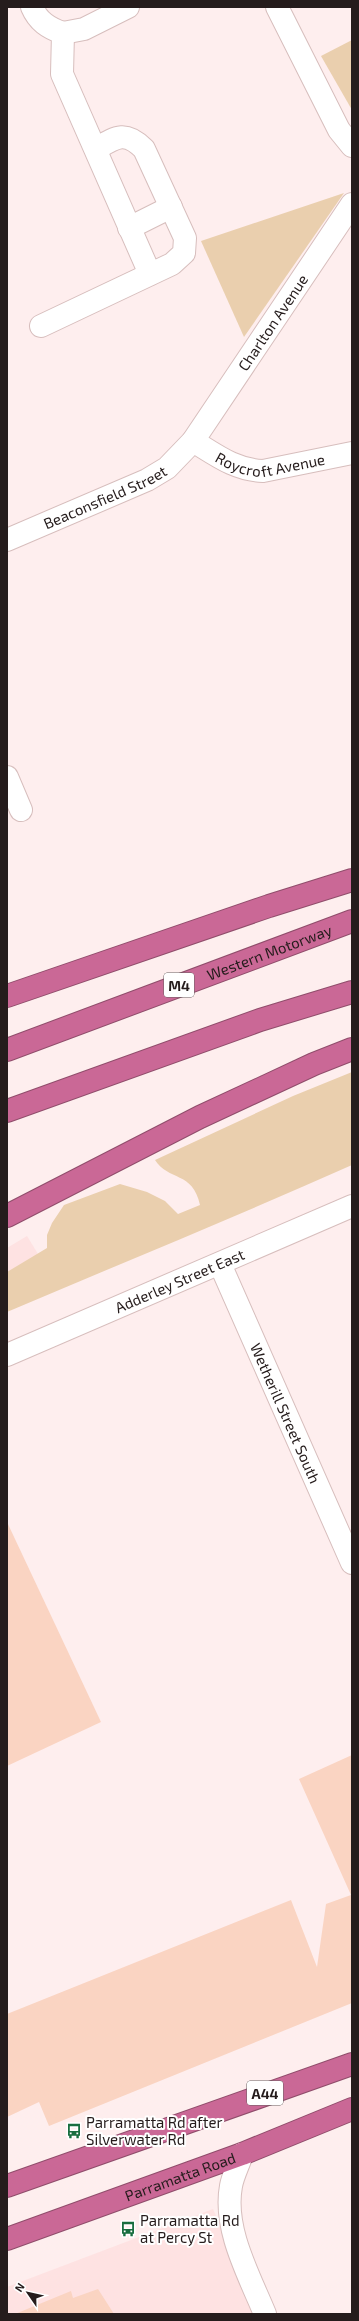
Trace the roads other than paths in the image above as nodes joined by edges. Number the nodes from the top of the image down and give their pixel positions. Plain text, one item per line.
1 (32, 7) edge
2 (128, 7) edge
3 (277, 7) edge
4 (63, 33) junction
5 (352, 146) edge
6 (96, 149) junction
7 (352, 204) edge
8 (171, 207) junction
9 (129, 228) junction
10 (150, 274) junction
11 (42, 326) dead end
12 (193, 441) junction
13 (352, 453) edge
14 (7, 540) edge
15 (7, 777) edge
16 (21, 810) dead end
17 (352, 880) edge
18 (352, 921) edge
19 (352, 992) edge
20 (7, 996) edge
21 (352, 1049) edge
22 (7, 1050) edge
23 (7, 1111) edge
24 (352, 1206) edge
25 (7, 1216) edge
26 (220, 1264) junction
27 (7, 1355) edge
28 (352, 1563) edge
29 (352, 2064) edge
30 (352, 2109) edge
31 (242, 2154) junction
32 (7, 2186) edge
33 (7, 2239) edge
34 (265, 2314) edge

1 - 4 street
2 - 4 street
3 - 5 street
4 - 6 street
6 - 8 street
6 - 9 street
7 - 12 street, Charlton Avenue
8 - 9 street
8 - 10 street
9 - 10 street
10 - 11 street
12 - 13 street, Roycroft Avenue
12 - 14 street, Beaconsfield Street
15 - 16 street
17 - 20 highway
18 - 22 highway, Western Motorway / M4
19 - 23 highway
21 - 25 highway
24 - 26 street, Adderley Street East
26 - 27 street, Adderley Street East
26 - 28 street, Wetherill Street South
29 - 32 highway, A44
30 - 31 highway, Parramatta Road
31 - 33 highway, Parramatta Road
31 - 34 street

